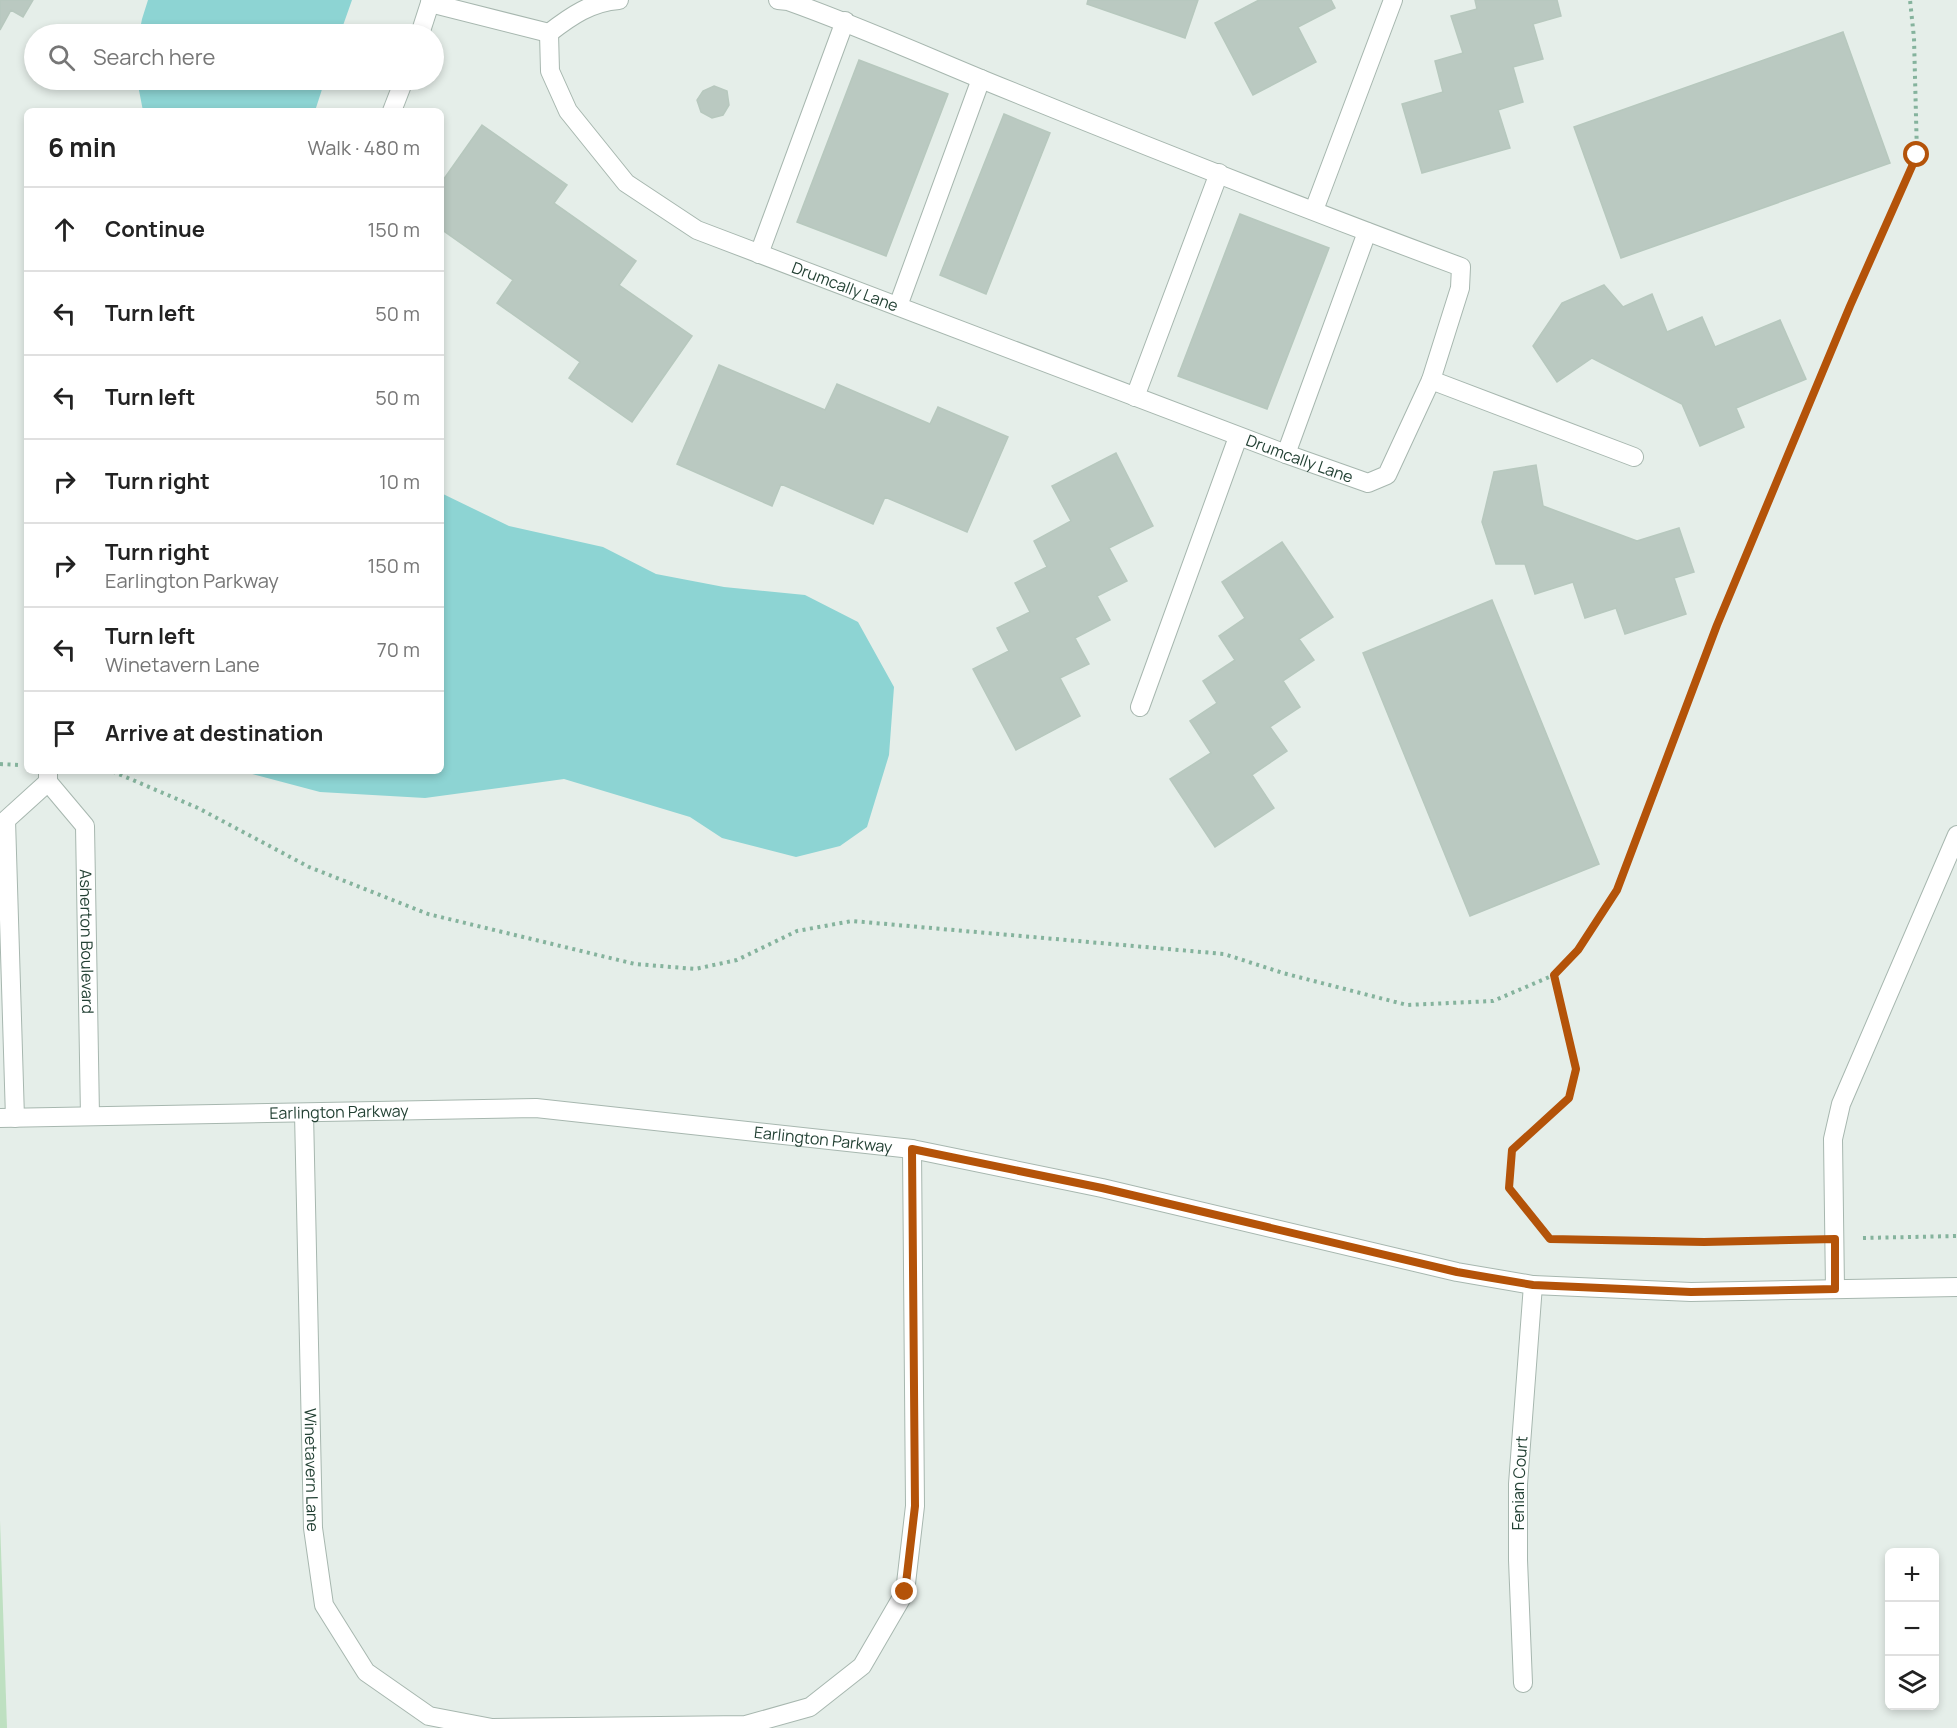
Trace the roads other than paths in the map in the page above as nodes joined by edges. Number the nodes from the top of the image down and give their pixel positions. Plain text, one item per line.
1 (619, 0) edge
2 (778, 0) edge
3 (1393, 0) edge
4 (431, 1) edge
5 (844, 21) junction
6 (423, 24) edge
7 (549, 33) junction
8 (981, 79) junction
9 (400, 90) edge
10 (393, 108) edge
11 (1218, 173) junction
12 (1314, 210) junction
13 (1367, 232) junction
14 (759, 254) junction
15 (898, 306) junction
16 (1431, 380) junction
17 (1134, 397) junction
18 (1238, 437) junction
19 (1286, 454) junction
20 (1634, 457) dead end
21 (1140, 707) dead end
22 (48, 777) edge
23 (1957, 835) edge
24 (304, 1113) junction
25 (90, 1116) junction
26 (8, 1118) edge
27 (912, 1149) junction
28 (1533, 1285) junction
29 (1957, 1287) edge
30 (1835, 1289) junction
31 (1523, 1683) dead end
32 (493, 1728) edge

1 - 7 street
2 - 5 street, Drumcally Lane
3 - 12 street
4 - 6 street
4 - 7 street
5 - 8 street, Drumcally Lane
5 - 14 street
7 - 14 street, Drumcally Lane
8 - 11 street, Drumcally Lane
8 - 15 street
9 - 10 street
11 - 12 street, Drumcally Lane
11 - 17 street
12 - 13 street, Drumcally Lane
13 - 16 street, Drumcally Lane
13 - 19 street
14 - 15 street, Drumcally Lane
15 - 17 street, Drumcally Lane
16 - 19 street, Drumcally Lane
16 - 20 street
17 - 18 street, Drumcally Lane
18 - 19 street, Drumcally Lane
18 - 21 street
22 - 25 street, Asherton Boulevard
22 - 26 street, Asherton Boulevard
23 - 30 street
24 - 25 street, Earlington Parkway
24 - 27 street, Earlington Parkway
24 - 32 street, Winetavern Lane
25 - 26 street, Earlington Parkway
27 - 28 street, Earlington Parkway
27 - 32 street, Winetavern Lane
28 - 30 street, Earlington Parkway
28 - 31 street, Fenian Court
29 - 30 street, Earlington Parkway

